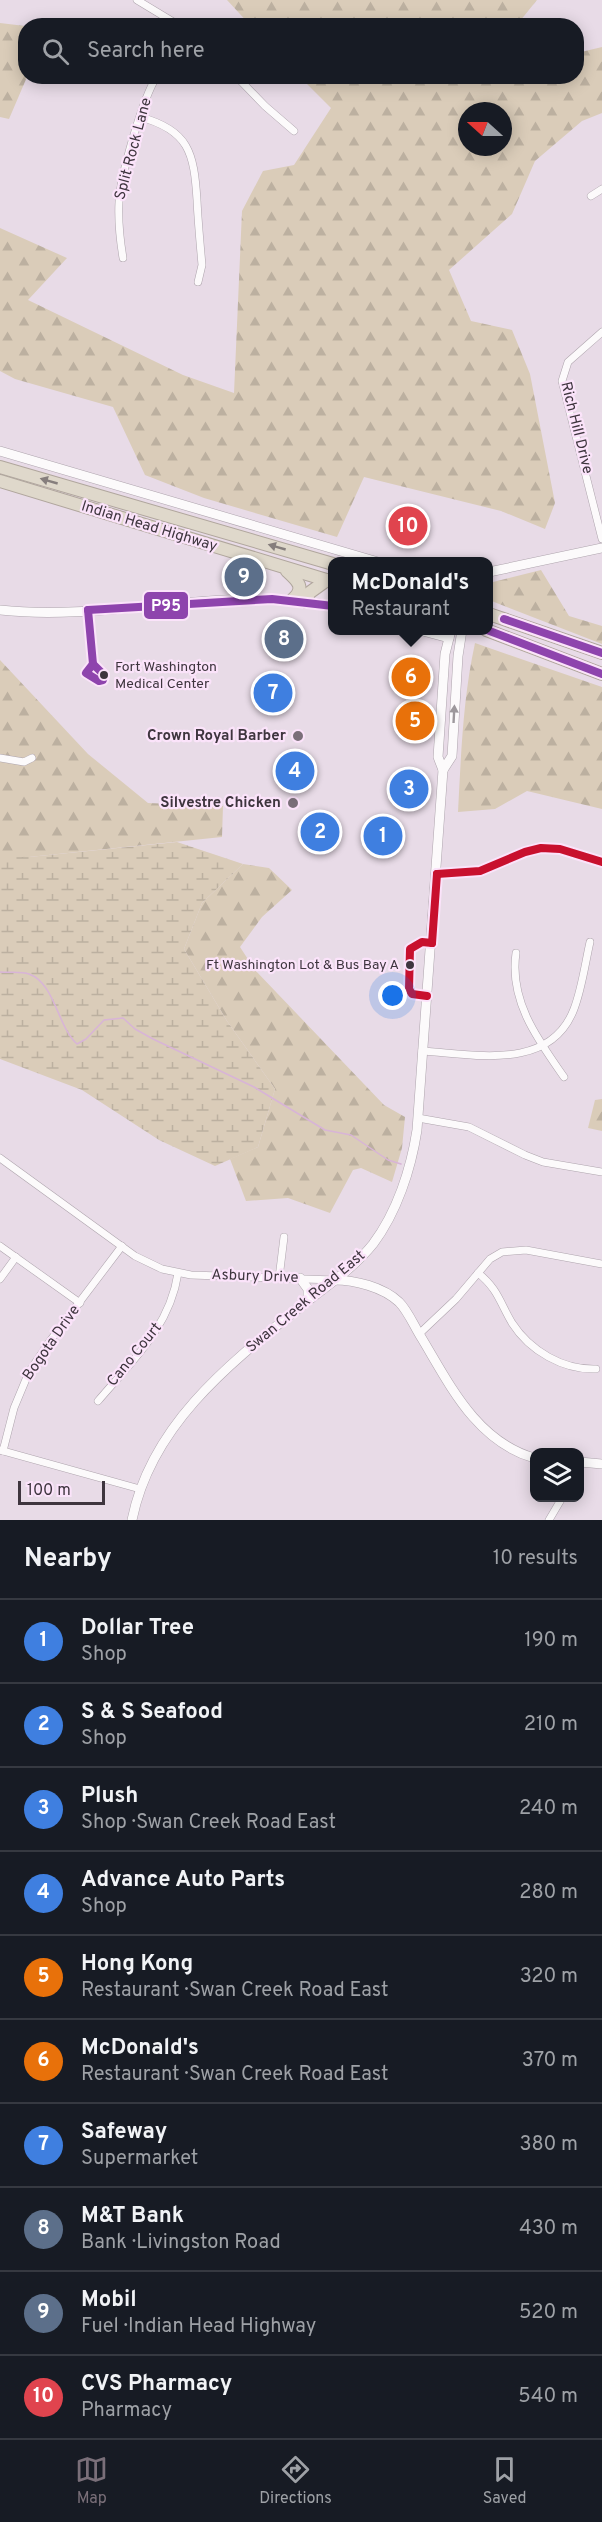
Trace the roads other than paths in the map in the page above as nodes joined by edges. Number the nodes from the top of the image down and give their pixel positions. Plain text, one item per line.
1 (137, 0) edge
2 (152, 3) edge
3 (170, 18) edge
4 (154, 84) edge
5 (244, 84) edge
6 (140, 117) junction
7 (294, 131) dead end
8 (602, 189) edge
9 (591, 196) dead end
10 (123, 258) dead end
11 (198, 282) dead end
12 (602, 332) edge
13 (0, 451) edge
14 (0, 467) edge
15 (0, 481) edge
16 (602, 539) edge
17 (602, 548) edge
18 (364, 557) edge
19 (328, 563) edge
20 (284, 568) junction
21 (493, 570) edge
22 (328, 580) edge
23 (328, 582) edge
24 (292, 600) junction
25 (306, 602) junction
26 (328, 605) edge
27 (0, 610) edge
28 (493, 615) edge
29 (493, 633) edge
30 (450, 635) edge
31 (461, 635) edge
32 (602, 653) edge
33 (602, 674) edge
34 (0, 758) edge
35 (32, 758) dead end
36 (443, 770) junction
37 (602, 862) edge
38 (436, 874) junction
39 (590, 942) dead end
40 (516, 953) dead end
41 (542, 1047) junction
42 (422, 1051) junction
43 (564, 1077) dead end
44 (418, 1118) junction
45 (0, 1158) edge
46 (602, 1172) edge
47 (284, 1237) dead end
48 (0, 1246) edge
49 (122, 1246) junction
50 (16, 1257) junction
51 (602, 1264) edge
52 (478, 1273) junction
53 (178, 1274) junction
54 (279, 1278) junction
55 (300, 1278) junction
56 (0, 1279) edge
57 (334, 1280) junction
58 (308, 1300) junction
59 (80, 1303) junction
60 (419, 1334) junction
61 (596, 1369) dead end
62 (98, 1401) dead end
63 (1, 1451) edge
64 (530, 1456) edge
65 (584, 1462) edge
66 (602, 1464) edge
67 (140, 1489) junction
68 (559, 1502) edge
69 (132, 1520) edge
70 (549, 1520) edge

1 - 2 street
2 - 3 street
4 - 6 street, Split Rock Lane
5 - 7 street
6 - 10 street, Split Rock Lane
6 - 11 street
8 - 9 street
12 - 16 street, Rich Hill Drive
13 - 18 main road
19 -> 14 highway, Indian Head Highway
15 - 20 highway, Indian Head Highway
17 - 21 main road
20 - 22 highway, Indian Head Highway
20 - 24 highway
23 - 25 highway
24 - 25 main road
24 - 27 main road
25 - 26 main road
28 - 32 highway
29 - 33 highway
30 - 36 main road, Swan Creek Road East
36 -> 31 main road, Swan Creek Road East
34 - 35 street
36 - 38 main road, Swan Creek Road East
37 - 38 main road
38 - 42 main road, Swan Creek Road East
39 - 41 street
40 - 41 street
41 - 42 street
41 - 43 street
42 - 44 main road, Swan Creek Road East
44 - 46 street
44 - 57 main road, Swan Creek Road East
45 - 49 street, Asbury Drive
47 - 54 street
48 - 50 street
49 - 53 street, Asbury Drive
49 - 59 street, Bogota Drive
50 - 56 street
50 - 59 street
51 - 52 street
52 - 60 street
52 - 61 street
53 - 54 street, Asbury Drive
53 - 62 street, Cano Court
54 - 55 street, Asbury Drive
55 - 57 street, Asbury Drive
55 - 58 main road
57 - 58 main road, Swan Creek Road East
57 - 60 main road, Asbury Drive
58 - 67 main road, Swan Creek Road East
59 - 63 street, Bogota Drive
60 - 64 main road, Asbury Drive
63 - 67 street
65 - 66 main road
67 - 69 main road, Swan Creek Road East
68 - 70 street

